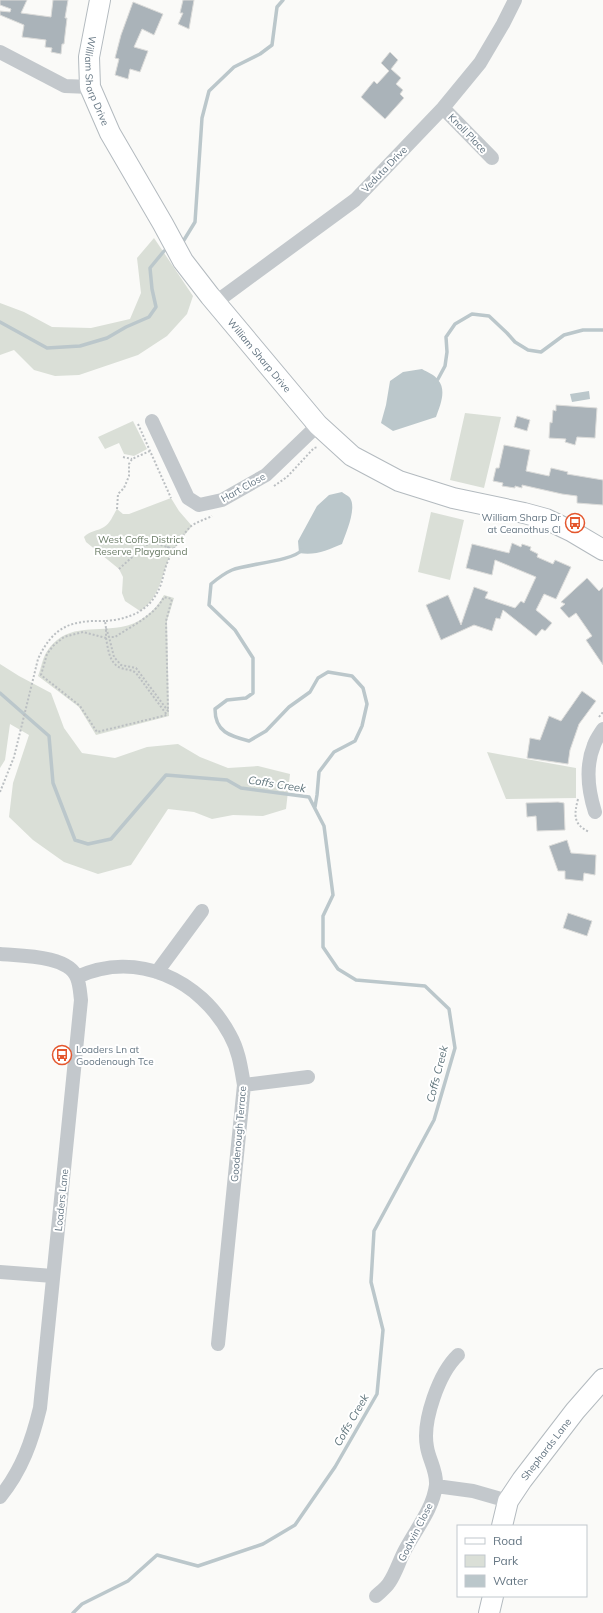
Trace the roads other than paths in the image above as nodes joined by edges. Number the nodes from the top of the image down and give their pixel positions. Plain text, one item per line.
1 (100, 0) edge
2 (515, 0) edge
3 (0, 52) edge
4 (90, 87) junction
5 (443, 108) junction
6 (492, 158) dead end
7 (216, 302) junction
8 (152, 421) dead end
9 (318, 425) junction
10 (603, 550) edge
11 (603, 728) edge
12 (594, 812) dead end
13 (202, 912) dead end
14 (0, 954) edge
15 (157, 972) junction
16 (77, 977) junction
17 (308, 1077) dead end
18 (244, 1085) junction
19 (0, 1272) edge
20 (53, 1276) junction
21 (218, 1344) dead end
22 (458, 1355) dead end
23 (601, 1385) edge
24 (436, 1486) junction
25 (0, 1497) edge
26 (508, 1501) junction
27 (502, 1525) edge
28 (376, 1596) dead end
29 (493, 1597) edge
30 (497, 1597) edge
31 (489, 1613) edge
32 (499, 1613) edge

1 - 4 street, William Sharp Drive
2 - 5 street, Veduta Drive
3 - 4 street
4 - 7 street, William Sharp Drive
5 - 6 street, Knoll Place
5 - 7 street, Veduta Drive
7 - 9 street, William Sharp Drive
8 - 9 street, Hart Close
9 - 10 street, William Sharp Drive
11 - 12 street
13 - 15 street
14 - 16 street
15 - 16 street, Goodenough Terrace
15 - 18 street, Goodenough Terrace
16 - 20 street, Loaders Lane
17 - 18 street
18 - 21 street, Goodenough Terrace
19 - 20 street
20 - 25 street, Loaders Lane
22 - 24 street
23 - 26 street, Shephards Lane
24 - 26 street
24 - 28 street, Godwin Close
26 - 27 street, Shephards Lane
29 - 31 street
30 - 32 street

